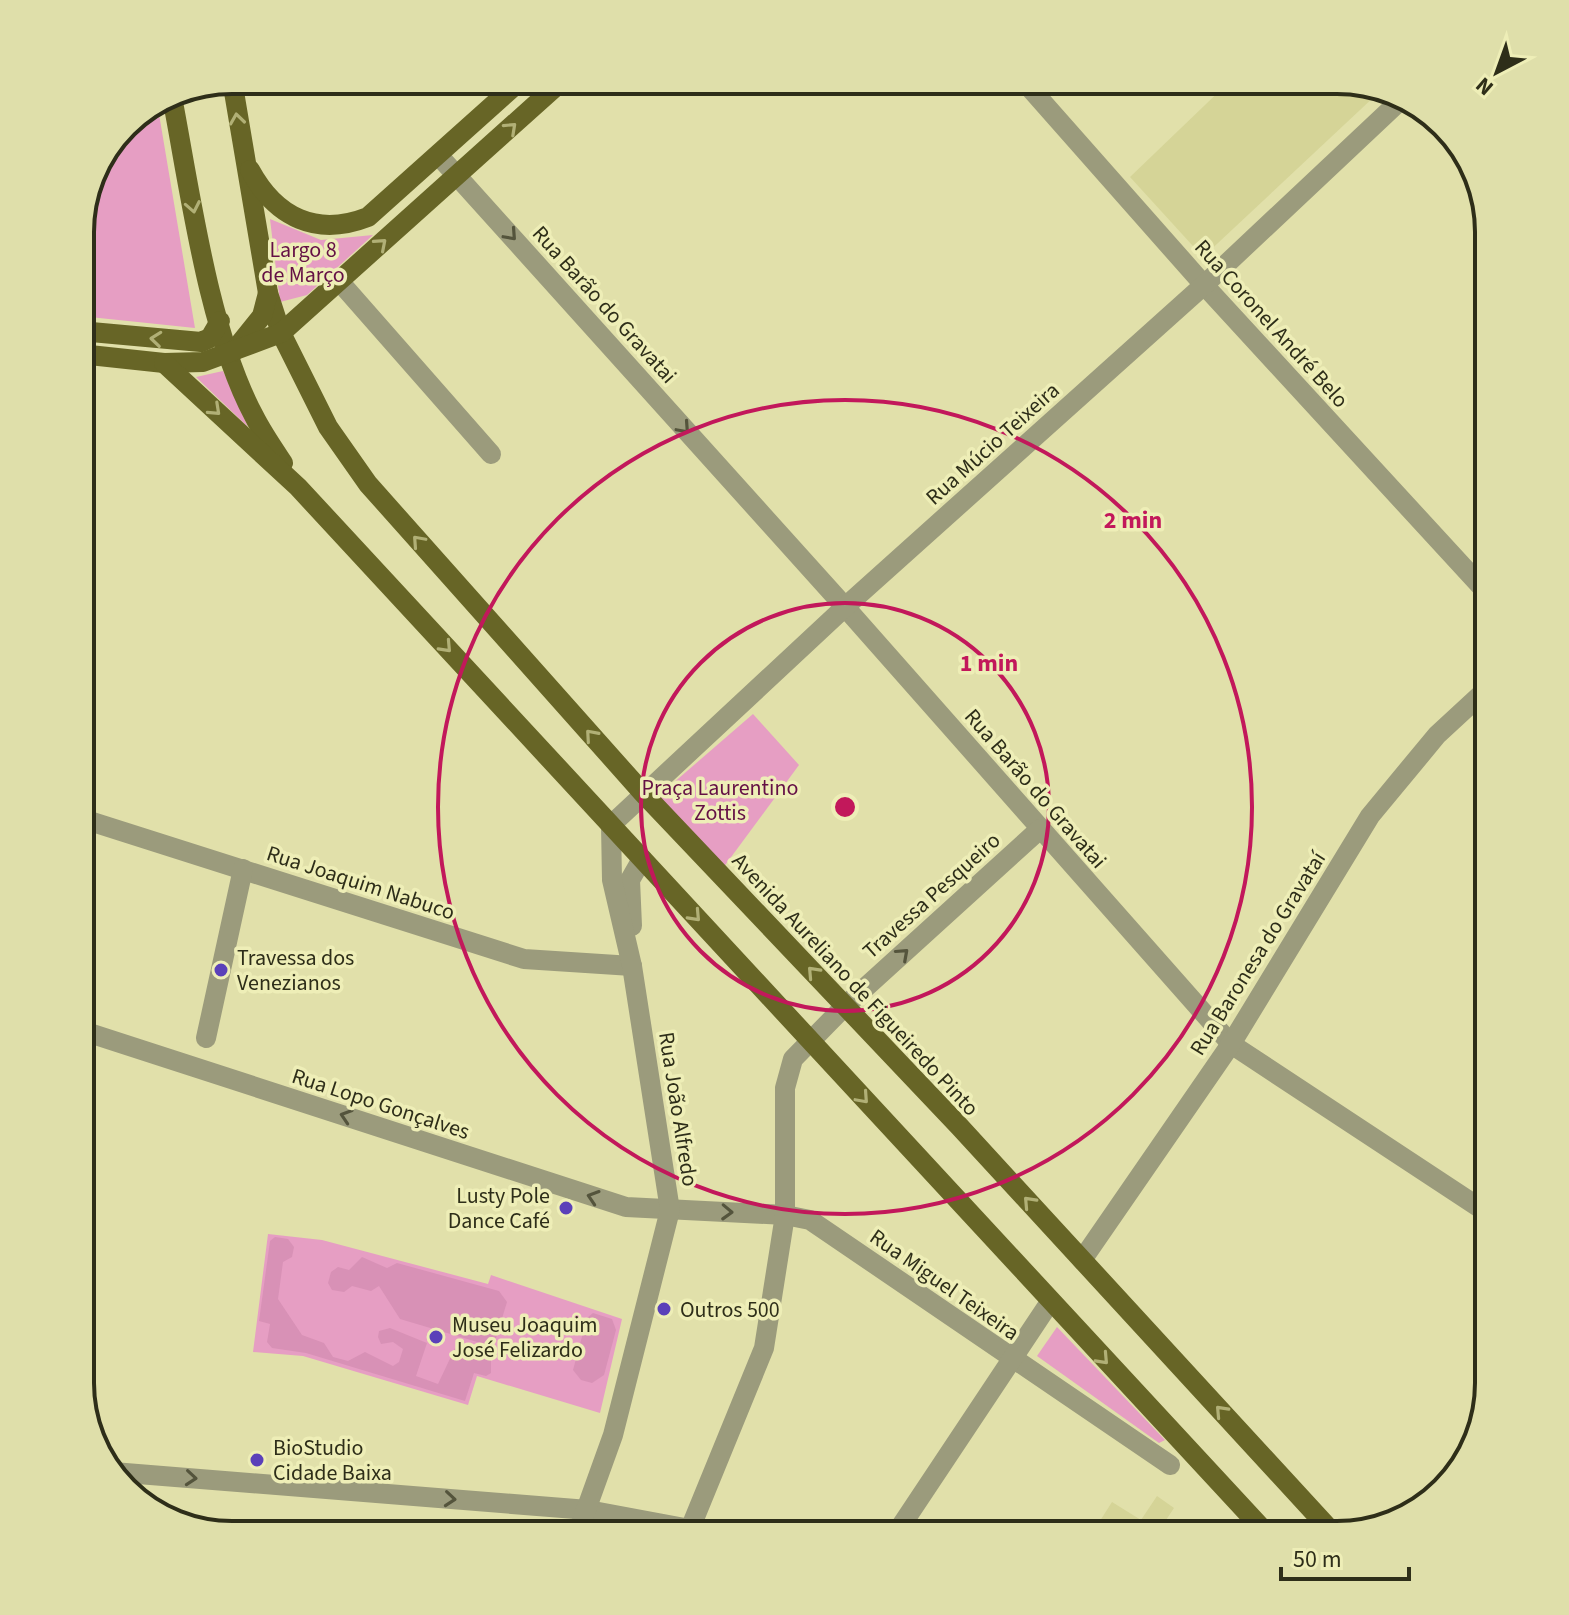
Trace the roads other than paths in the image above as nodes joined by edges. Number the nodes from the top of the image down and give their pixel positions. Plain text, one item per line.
1 (234, 94) edge
2 (506, 94) edge
3 (548, 94) edge
4 (1035, 94) edge
5 (1394, 106) edge
6 (174, 108) edge
7 (439, 156) junction
8 (243, 157) junction
9 (459, 177) junction
10 (339, 281) junction
11 (1204, 285) junction
12 (268, 293) junction
13 (220, 321) junction
14 (94, 332) edge
15 (281, 333) junction
16 (230, 355) junction
17 (94, 356) edge
18 (164, 363) junction
19 (491, 454) dead end
20 (298, 487) junction
21 (1475, 580) edge
22 (845, 607) junction
23 (1475, 700) edge
24 (643, 793) junction
25 (94, 822) edge
26 (611, 825) junction
27 (1040, 829) junction
28 (642, 859) junction
29 (243, 869) junction
30 (632, 966) junction
31 (845, 1006) junction
32 (94, 1035) edge
33 (206, 1038) dead end
34 (810, 1040) junction
35 (1231, 1044) junction
36 (1475, 1205) edge
37 (670, 1210) junction
38 (785, 1215) junction
39 (1082, 1260) junction
40 (1050, 1302) junction
41 (1011, 1359) junction
42 (1170, 1465) dead end
43 (127, 1473) edge
44 (588, 1510) junction
45 (583, 1521) edge
46 (642, 1521) edge
47 (699, 1521) edge
48 (904, 1521) edge
49 (1255, 1521) edge
50 (1322, 1521) edge

8 -> 1 main road, Avenida Aureliano de Figueiredo Pinto
2 - 7 main road
9 -> 3 main road
4 - 11 street, Rua Coronel André Belo
5 - 11 street, Rua Múcio Teixeira
6 -> 13 main road
7 - 8 main road
7 - 9 street, Rua Barão do Gravatai
8 - 12 main road, Avenida Aureliano de Figueiredo Pinto
10 -> 9 main road
9 -> 22 street, Rua Barão do Gravatai
10 - 15 main road
10 - 19 street
11 - 21 street, Rua Coronel André Belo
11 - 22 street, Rua Múcio Teixeira
12 - 15 main road, Avenida Aureliano de Figueiredo Pinto
12 - 16 main road
13 -> 14 main road
13 - 16 main road
15 - 16 main road
24 -> 15 main road, Avenida Aureliano de Figueiredo Pinto
16 - 18 main road
16 - 20 main road
17 - 18 main road
18 -> 20 main road
20 -> 26 main road
22 - 24 street, Rua Múcio Teixeira
22 - 27 street, Rua Barão do Gravatai
23 - 35 street, Rua Baronesa do Gravataí
24 - 26 street, Rua Múcio Teixeira
31 -> 24 main road, Avenida Aureliano de Figueiredo Pinto
25 - 29 street, Rua Joaquim Nabuco
26 - 28 main road
26 - 30 street, Rua João Alfredo
31 -> 27 street, Travessa Pesqueiro
27 - 35 street, Rua Barão do Gravatai
28 - 30 street, Rua João Alfredo
28 -> 34 main road
29 - 30 street, Rua Joaquim Nabuco
29 - 33 street
30 - 37 street, Rua João Alfredo
31 - 34 street, Travessa Pesqueiro
39 -> 31 main road, Avenida Aureliano de Figueiredo Pinto
37 -> 32 street, Rua Lopo Gonçalves
34 - 38 street, Travessa Pesqueiro
34 -> 40 main road
35 - 36 street, Rua Barão do Gravatai
35 - 39 street, Rua Baronesa do Gravataí
37 -> 38 street, Rua Miguel Teixeira
37 - 44 street, Rua João Alfredo
38 - 41 street, Rua Miguel Teixeira
38 - 47 street, Travessa Pesqueiro
50 -> 39 main road, Avenida Aureliano de Figueiredo Pinto
40 - 41 street
40 -> 49 main road
41 - 42 street, Rua Miguel Teixeira
41 - 48 street
43 -> 44 street
44 - 45 street, Rua João Alfredo
44 - 46 street

